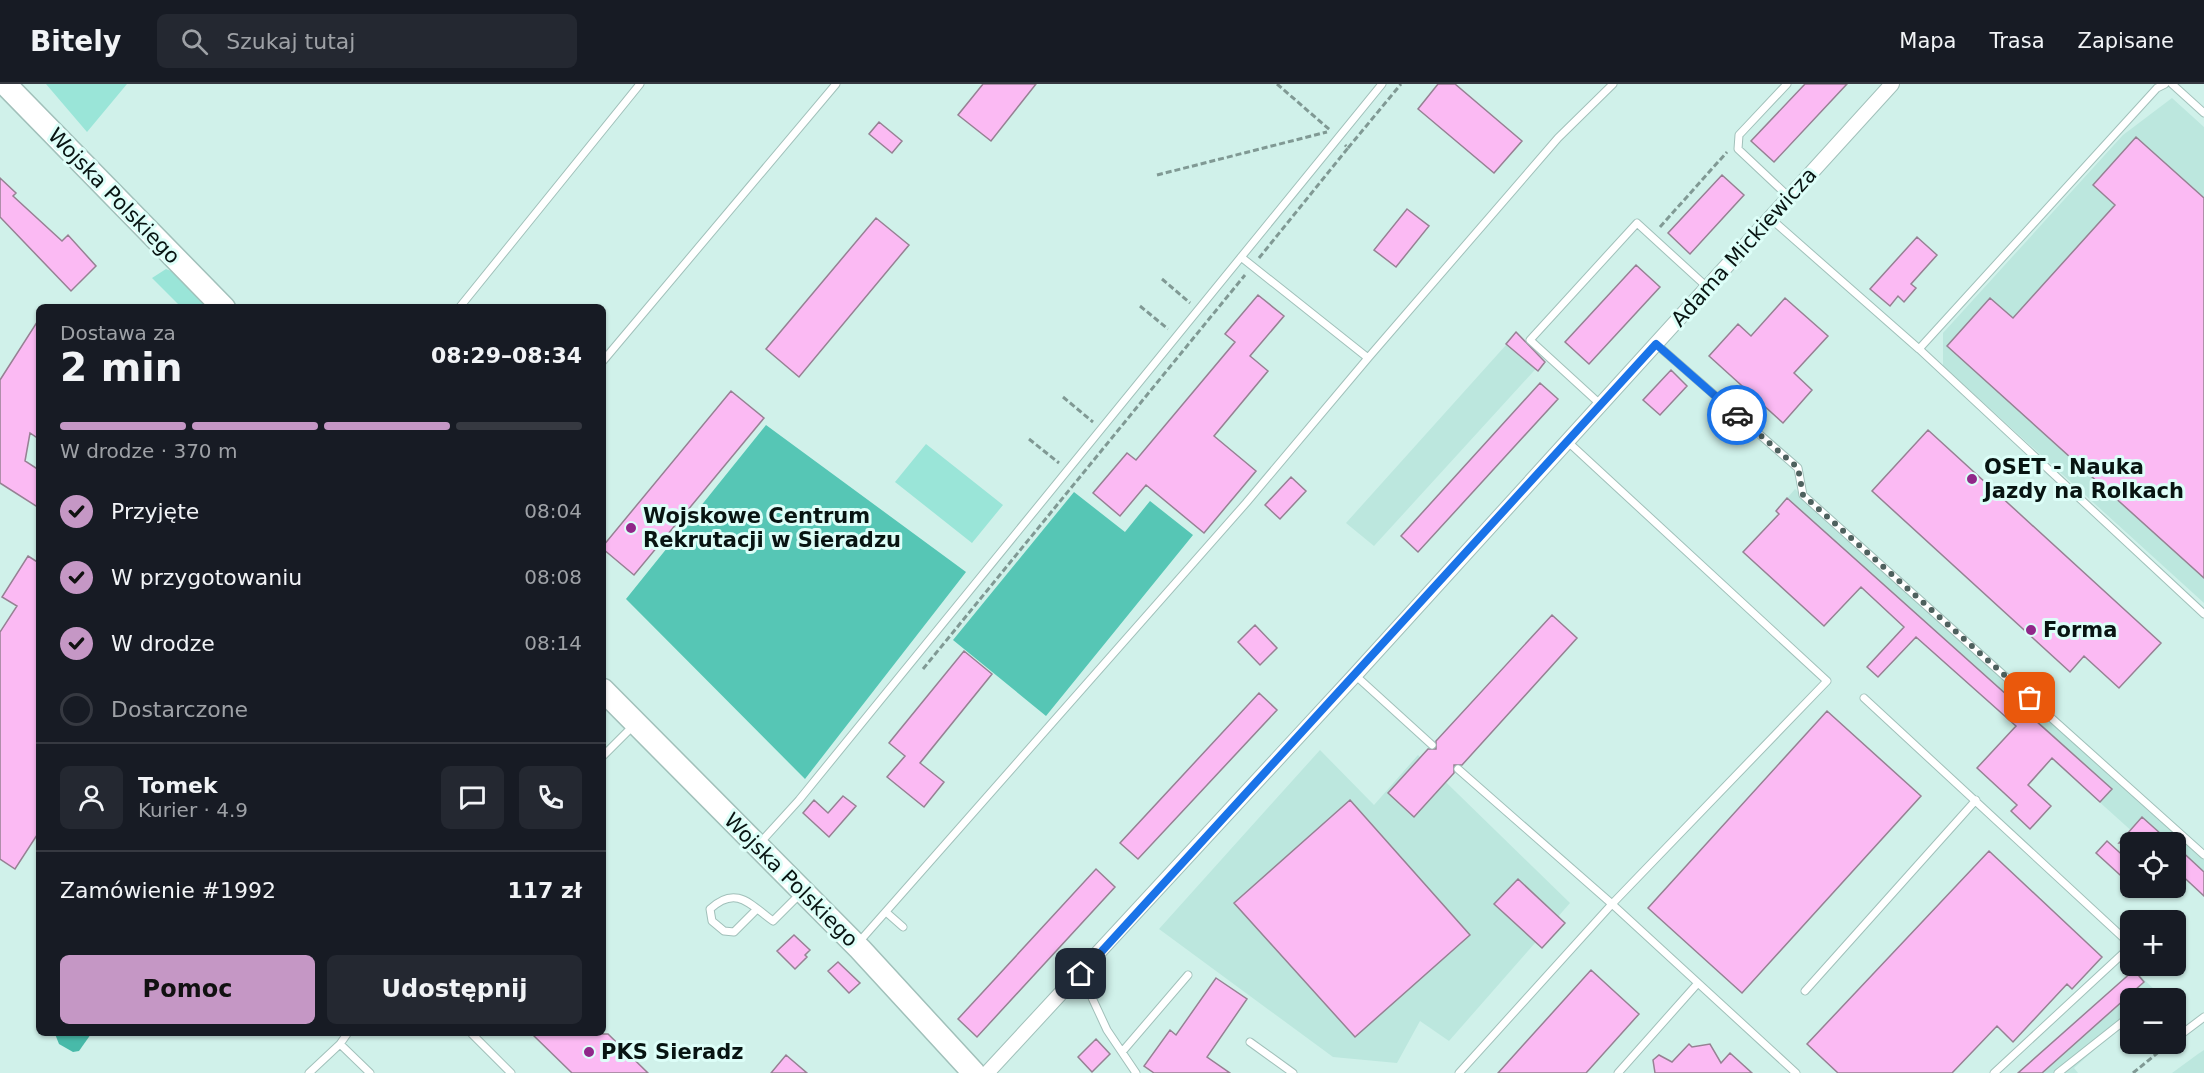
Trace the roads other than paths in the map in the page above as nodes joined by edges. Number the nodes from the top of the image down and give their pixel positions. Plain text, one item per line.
1 (5, 84) edge
2 (640, 84) edge
3 (836, 84) edge
4 (1382, 84) edge
5 (1612, 84) edge
6 (1787, 84) edge
7 (1892, 84) edge
8 (2165, 84) edge
9 (2172, 84) edge
10 (2204, 113) edge
11 (1789, 197) junction
12 (1770, 218) junction
13 (1241, 257) junction
14 (1707, 287) junction
15 (220, 304) edge
16 (461, 304) edge
17 (1656, 344) junction
18 (1917, 347) junction
19 (606, 357) edge
20 (1368, 358) junction
21 (1600, 404) junction
22 (1566, 441) junction
23 (2204, 614) edge
24 (1355, 675) junction
25 (606, 697) edge
26 (1864, 698) dead end
27 (636, 723) junction
28 (1432, 745) dead end
29 (606, 753) edge
30 (1458, 769) dead end
31 (1976, 800) junction
32 (757, 846) junction
33 (2204, 855) edge
34 (802, 892) junction
35 (1612, 904) junction
36 (757, 909) junction
37 (886, 912) junction
38 (903, 927) dead end
39 (2120, 937) edge
40 (856, 945) junction
41 (2120, 955) edge
42 (1081, 974) junction
43 (1188, 975) dead end
44 (1698, 983) junction
45 (1804, 991) dead end
46 (2204, 1017) edge
47 (2120, 1024) edge
48 (2186, 1031) edge
49 (346, 1036) edge
50 (474, 1036) edge
51 (1250, 1042) dead end
52 (340, 1044) junction
53 (1122, 1052) junction
54 (309, 1073) edge
55 (370, 1073) edge
56 (511, 1073) edge
57 (975, 1073) edge
58 (987, 1073) edge
59 (1136, 1073) edge
60 (1293, 1073) edge
61 (1459, 1073) edge
62 (1618, 1073) edge
63 (1796, 1073) edge
64 (1994, 1073) edge
65 (2058, 1073) edge

1 - 15 main road, Wojska Polskiego
2 - 16 lane
3 - 19 lane
4 - 13 lane
5 - 20 lane
6 - 11 lane
7 - 11 street, Adama Mickiewicza
8 - 18 lane
9 - 10 lane
11 - 12 street, Adama Mickiewicza
12 - 14 street, Adama Mickiewicza
12 - 18 lane
13 - 20 lane
13 - 32 lane
14 - 17 street, Adama Mickiewicza
14 - 21 lane
17 - 21 street, Adama Mickiewicza
17 - 33 lane
18 - 23 lane
20 - 37 lane
21 - 22 street, Adama Mickiewicza
22 - 24 street, Adama Mickiewicza
22 - 35 lane
24 - 28 lane
24 - 42 street, Adama Mickiewicza
25 - 27 main road, Wojska Polskiego
26 - 31 lane
27 - 29 lane
27 - 32 main road, Wojska Polskiego
30 - 35 lane
31 - 39 lane
31 - 45 lane
32 - 34 main road, Wojska Polskiego
34 - 36 lane
34 - 40 main road, Wojska Polskiego
35 - 44 lane
35 - 61 lane
36 - 36 lane
37 - 38 lane
37 - 40 lane
40 - 57 main road, Wojska Polskiego
41 - 64 lane
42 - 53 lane
42 - 58 street, Adama Mickiewicza
43 - 53 lane
44 - 62 lane
44 - 63 lane
46 - 48 lane
47 - 65 lane
49 - 52 lane
50 - 56 lane
51 - 60 lane
52 - 54 lane
52 - 55 lane
53 - 59 lane

